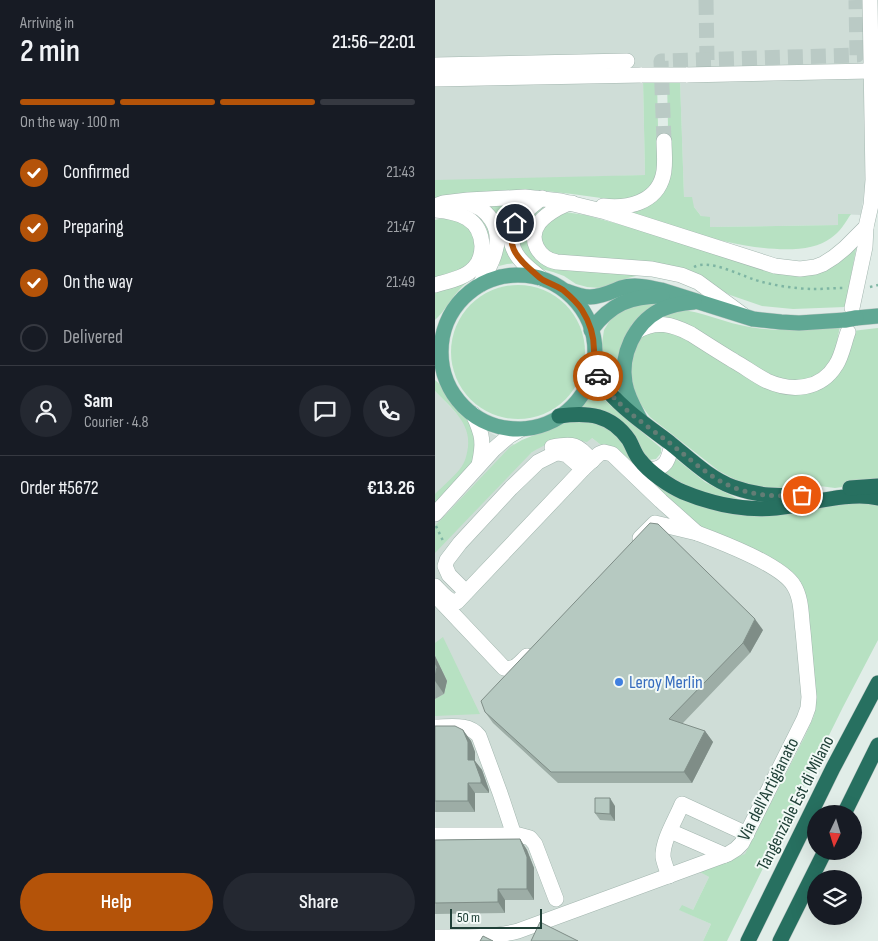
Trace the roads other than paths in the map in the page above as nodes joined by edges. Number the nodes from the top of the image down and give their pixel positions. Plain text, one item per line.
1 (870, 0) edge
2 (627, 61) dead end
3 (435, 65) edge
4 (870, 72) junction
5 (435, 79) edge
6 (664, 141) tunnel mouth
7 (542, 198) junction
8 (455, 201) junction
9 (569, 203) junction
10 (435, 206) edge
11 (435, 210) edge
12 (866, 227) junction
13 (542, 279) junction
14 (435, 285) edge
15 (481, 285) junction
16 (563, 290) junction
17 (681, 296) junction
18 (699, 302) junction
19 (878, 316) edge
20 (747, 317) junction
21 (850, 320) junction
22 (440, 329) edge
23 (591, 330) junction
24 (637, 331) junction
25 (593, 364) junction
26 (435, 373) edge
27 (449, 387) junction
28 (473, 414) junction
29 (559, 416) junction
30 (640, 419) junction
31 (521, 429) junction
32 (672, 445) junction
33 (588, 465) junction
34 (478, 468) junction
35 (523, 468) dead end
36 (650, 470) junction
37 (878, 486) edge
38 (878, 498) edge
39 (435, 514) edge
40 (697, 533) junction
41 (631, 547) edge
42 (435, 586) edge
43 (466, 592) junction
44 (438, 598) edge
45 (539, 643) edge
46 (493, 667) dead end
47 (877, 683) edge
48 (435, 727) edge
49 (878, 745) edge
50 (848, 805) edge
51 (670, 831) junction
52 (435, 834) edge
53 (747, 834) junction
54 (514, 835) junction
55 (725, 855) junction
56 (820, 860) edge
57 (669, 876) junction
58 (556, 899) dead end
59 (435, 937) edge
60 (748, 941) edge
61 (780, 941) edge

1 - 4 street
2 - 3 street
4 - 5 street, bridge
4 - 12 street
6 - 9 street
7 - 8 street
7 - 9 street
7 - 13 street
8 - 10 street
8 - 15 street
9 - 12 street
9 - 20 street
11 - 14 street
12 - 21 street
13 - 15 main road
13 - 16 main road
15 - 22 main road
16 - 17 main road
16 - 23 main road
17 - 18 main road
17 - 23 main road
18 - 20 main road
18 - 24 main road
19 - 21 main road
20 - 21 main road
21 - 24 street
22 - 27 main road
23 - 25 main road
24 - 30 main road
25 - 29 main road
25 - 30 highway
26 - 27 main road
27 - 28 main road
28 - 31 main road
28 - 34 street
29 - 31 main road
29 - 36 highway
30 - 32 highway
31 - 34 street
32 - 36 street
32 - 37 highway
33 - 35 street
33 - 40 street
33 - 43 street
33 - 43 street
34 - 39 street
36 - 38 highway
40 - 41 street
40 - 53 street, Via dell'Artigianato
42 - 43 street
44 - 45 street
44 - 46 street
47 - 60 highway, Tangenziale Est di Milano
48 - 54 street
49 - 50 highway
51 - 53 street
51 - 55 street
51 - 57 street
52 - 54 street
53 - 55 street, Via dell'Artigianato
54 - 58 street
55 - 57 street, Via dell'Artigianato
56 - 61 highway
57 - 59 street, Via dell'Artigianato

